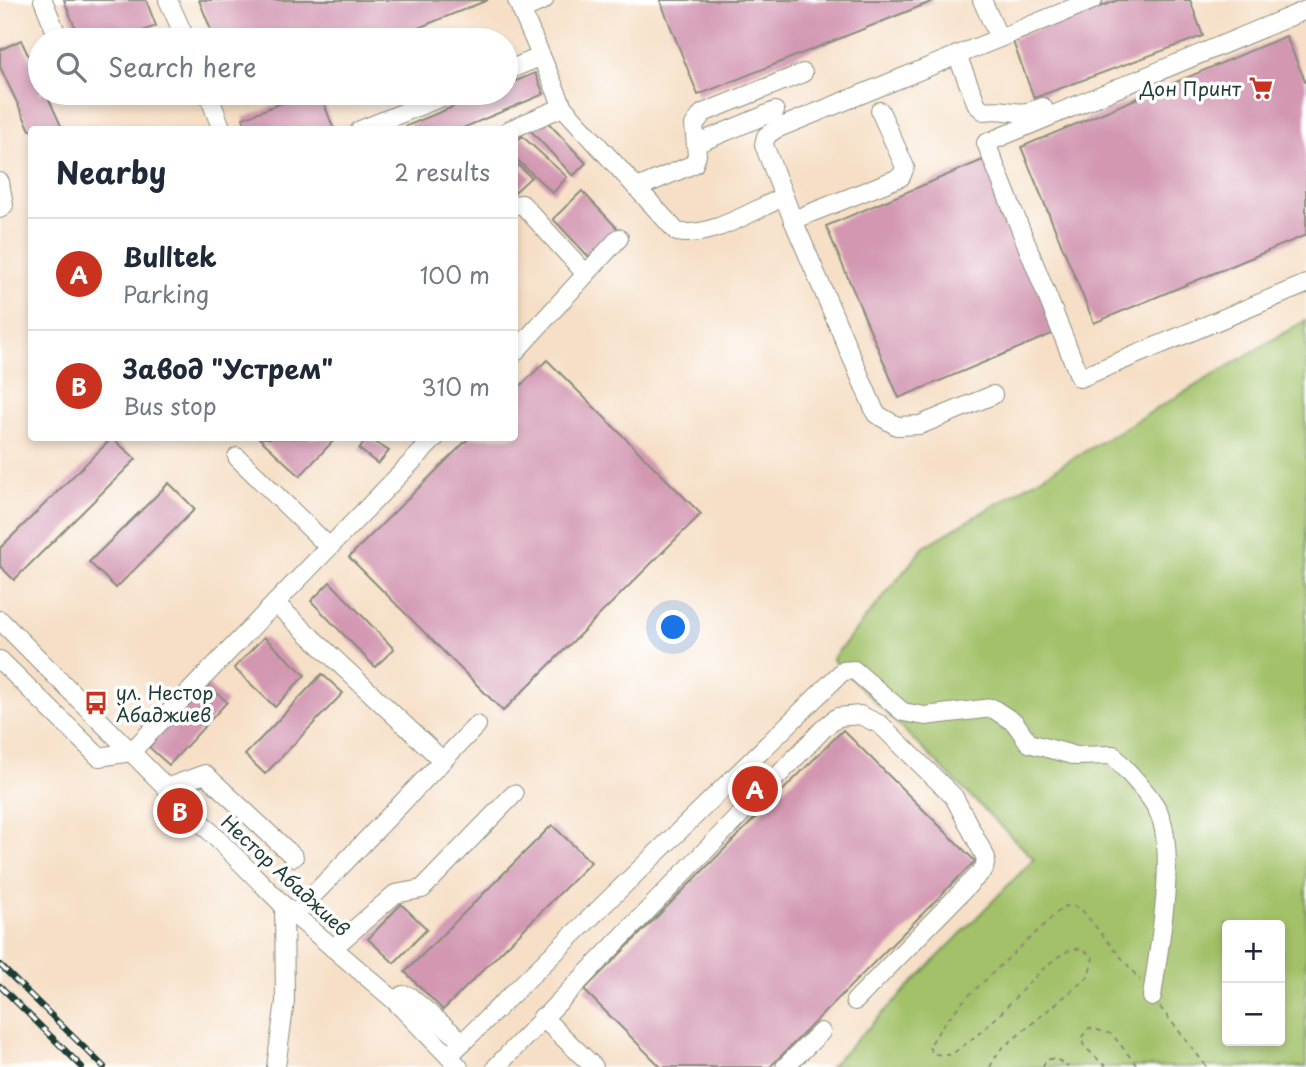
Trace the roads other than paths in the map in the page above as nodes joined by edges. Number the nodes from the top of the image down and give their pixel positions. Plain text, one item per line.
1 (43, 0) edge
2 (168, 0) edge
3 (544, 0) edge
4 (982, 0) edge
5 (1093, 0) edge
6 (519, 5) edge
7 (1306, 10) edge
8 (54, 28) edge
9 (181, 28) edge
10 (999, 38) junction
11 (957, 55) junction
12 (540, 57) junction
13 (518, 66) edge
14 (1140, 68) dead end
15 (803, 73) dead end
16 (213, 105) edge
17 (422, 105) edge
18 (563, 107) junction
19 (775, 111) dead end
20 (880, 111) dead end
21 (220, 126) edge
22 (370, 126) edge
23 (518, 126) edge
24 (696, 144) junction
25 (0, 182) edge
26 (636, 188) junction
27 (784, 197) junction
28 (518, 204) edge
29 (0, 209) edge
30 (793, 220) junction
31 (620, 239) dead end
32 (585, 273) junction
33 (1306, 284) edge
34 (518, 348) edge
35 (993, 395) dead end
36 (432, 441) edge
37 (237, 457) dead end
38 (329, 547) junction
39 (275, 603) junction
40 (0, 620) edge
41 (0, 660) edge
42 (477, 725) dead end
43 (131, 752) junction
44 (442, 761) junction
45 (166, 788) junction
46 (514, 794) dead end
47 (294, 857) dead end
48 (289, 911) junction
49 (332, 948) junction
50 (1152, 997) dead end
51 (855, 1000) dead end
52 (395, 1001) junction
53 (542, 1017) junction
54 (821, 1032) dead end
55 (463, 1042) junction
56 (454, 1062) edge
57 (276, 1067) edge
58 (496, 1067) edge
59 (594, 1067) edge
60 (785, 1067) edge

1 - 8 street
2 - 9 street
3 - 6 street
4 - 10 street
5 - 10 street
6 - 12 street
7 - 33 street
10 - 11 street
11 - 14 street
11 - 27 street
12 - 13 street
12 - 18 street
15 - 24 street
16 - 21 street
17 - 22 street
18 - 23 street
18 - 26 street
19 - 24 street
20 - 30 street
24 - 26 street
25 - 29 street
26 - 27 street
27 - 30 street
28 - 32 street
30 - 35 street
31 - 32 street
32 - 34 street
36 - 38 street
37 - 38 street
38 - 39 street
39 - 43 street
39 - 44 street
40 - 43 street, Нестор Абаджиев
41 - 43 street
42 - 44 street
43 - 45 street, Нестор Абаджиев
44 - 48 street
45 - 47 street
45 - 48 street, Нестор Абаджиев
46 - 49 street
48 - 49 street, Нестор Абаджиев
48 - 57 street
49 - 52 street, Нестор Абаджиев
50 - 55 street
51 - 53 street
52 - 55 street
52 - 56 street, Нестор Абаджиев
53 - 58 street
53 - 59 street
54 - 60 street
55 - 56 street

